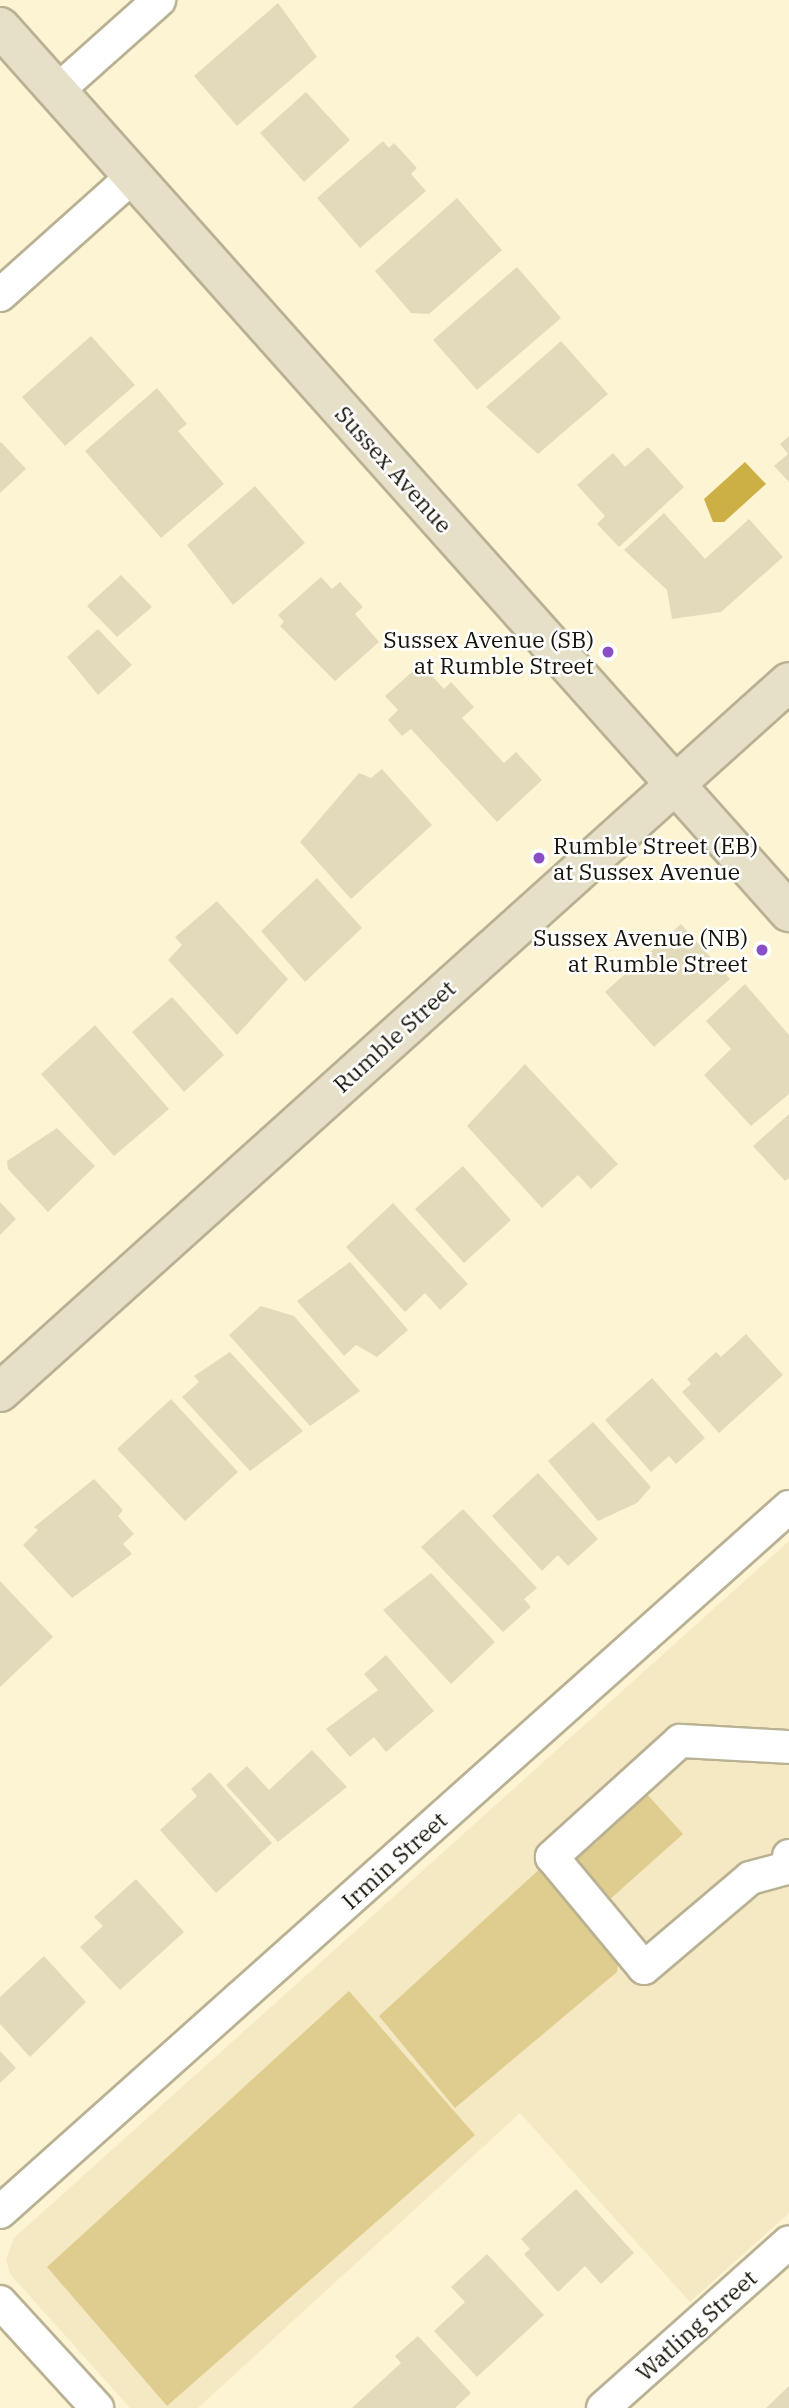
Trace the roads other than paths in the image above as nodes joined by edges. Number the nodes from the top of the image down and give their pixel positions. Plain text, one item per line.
1 (159, 0) edge
2 (0, 27) edge
3 (57, 91) junction
4 (134, 175) junction
5 (0, 295) edge
6 (789, 682) edge
7 (675, 784) junction
8 (789, 912) edge
9 (0, 1392) edge
10 (789, 1507) edge
11 (789, 1747) edge
12 (789, 1856) edge
13 (0, 2212) edge
14 (789, 2242) edge
15 (0, 2302) edge
16 (97, 2408) edge
17 (603, 2408) edge

1 - 3 street
2 - 3 street, Sussex Avenue
3 - 4 street, Sussex Avenue
4 - 5 street
4 - 7 street, Sussex Avenue
6 - 7 street, Rumble Street
7 - 8 street, Sussex Avenue
7 - 9 street, Rumble Street
10 - 13 street, Irmin Street
11 - 12 street
14 - 17 street, Watling Street
15 - 16 street

